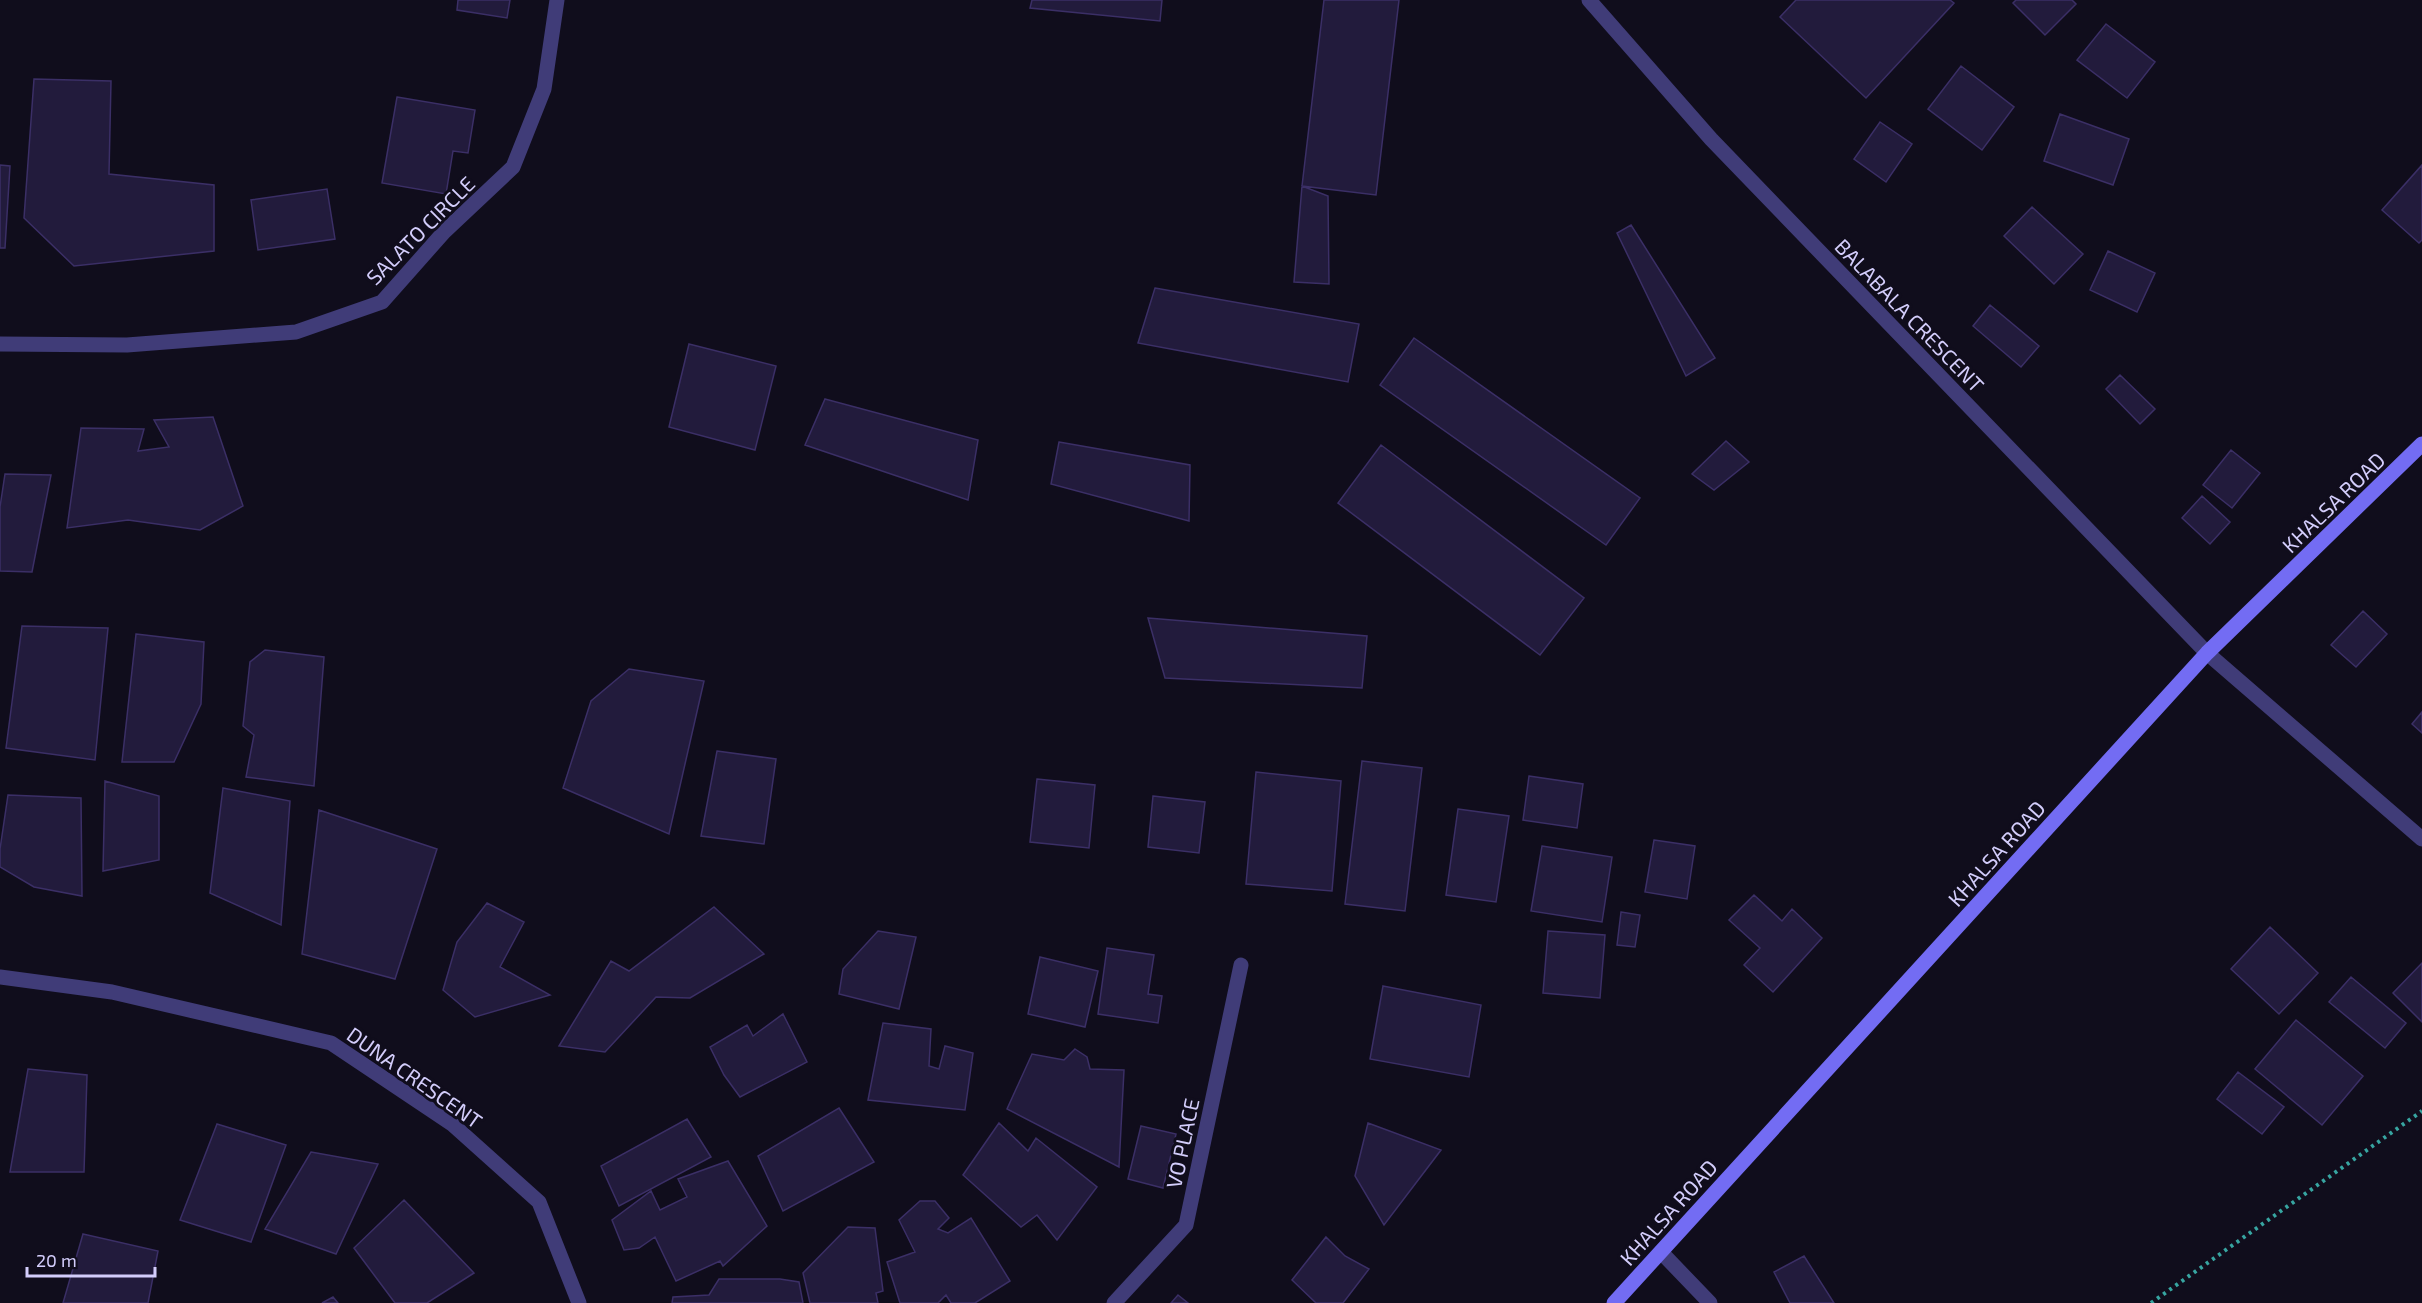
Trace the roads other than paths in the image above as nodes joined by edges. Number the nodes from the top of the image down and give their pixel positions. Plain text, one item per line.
1 (557, 0) edge
2 (1589, 0) edge
3 (0, 344) edge
4 (2422, 444) edge
5 (2207, 653) junction
6 (2422, 839) edge
7 (1241, 965) dead end
8 (0, 977) edge
9 (1661, 1252) junction
10 (579, 1303) edge
11 (1114, 1303) edge
12 (1614, 1303) edge
13 (1710, 1303) edge

1 - 3 street, SALATO CIRCLE
2 - 5 street, BALABALA CRESCENT
4 - 5 main road, KHALSA ROAD
5 - 6 street, BALABALA CRESCENT
5 - 9 main road, KHALSA ROAD
7 - 11 street, VO PLACE
8 - 10 street, DUNA CRESCENT
9 - 12 main road, KHALSA ROAD
9 - 13 street

